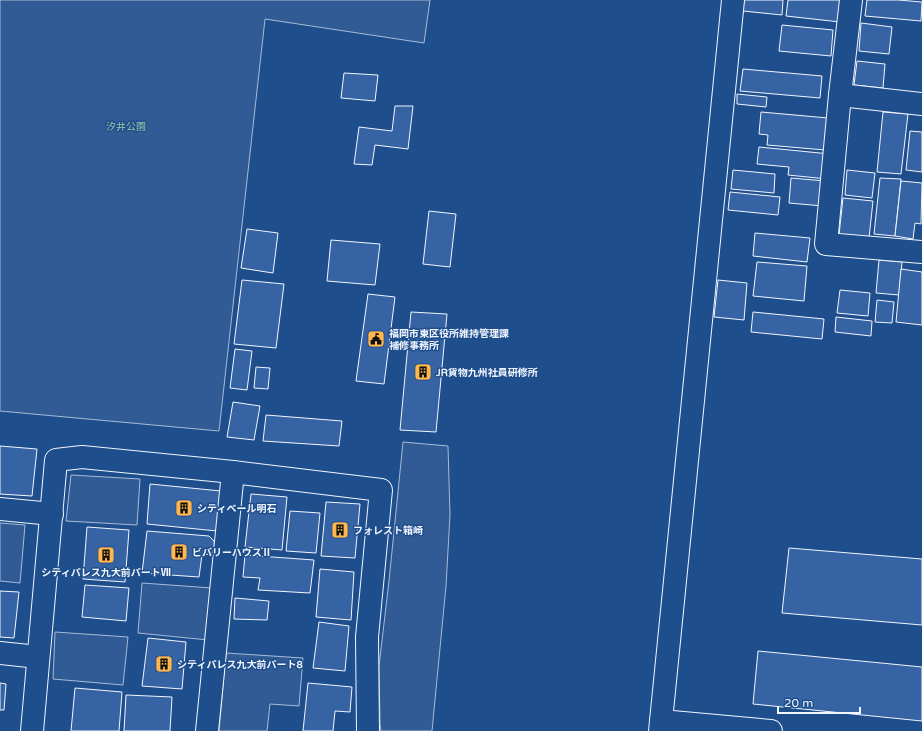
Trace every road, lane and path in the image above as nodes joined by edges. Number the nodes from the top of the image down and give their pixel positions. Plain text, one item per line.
1 (733, 0) edge
2 (851, 0) edge
3 (840, 95) junction
4 (922, 104) edge
5 (922, 252) edge
6 (233, 472) junction
7 (0, 509) edge
8 (52, 514) junction
9 (0, 653) edge
10 (38, 657) junction
11 (661, 726) edge
12 (32, 731) edge
13 (207, 731) edge
14 (368, 731) edge
15 (771, 731) edge

1 - 11 street
2 - 3 street
3 - 4 street
3 - 5 street
6 - 8 street
6 - 13 street
6 - 14 street
7 - 8 street
8 - 10 street
9 - 10 street
10 - 12 street
11 - 15 street

